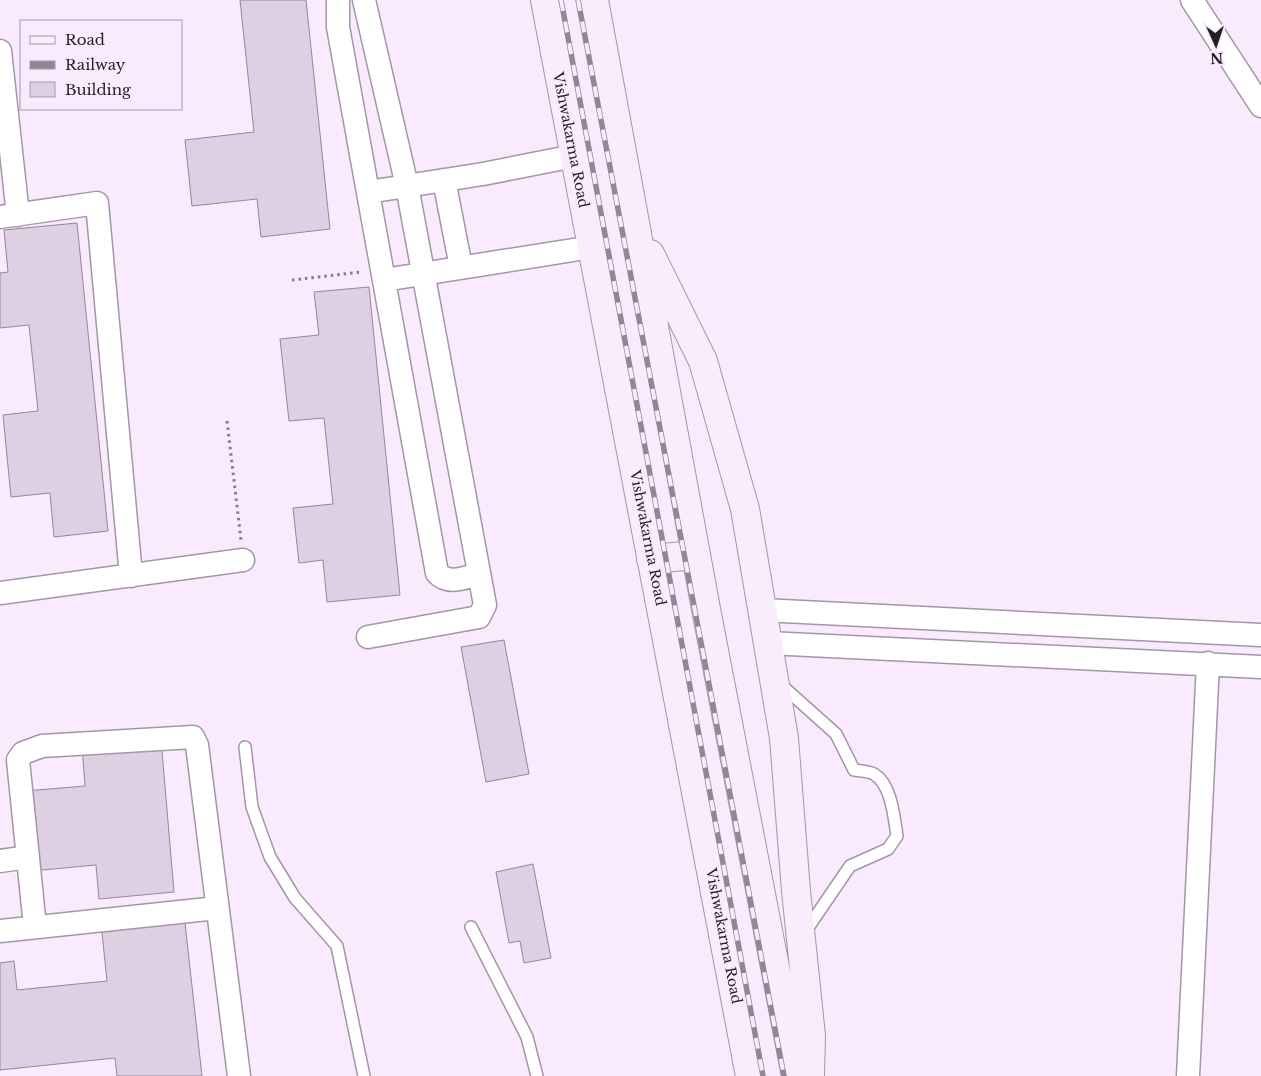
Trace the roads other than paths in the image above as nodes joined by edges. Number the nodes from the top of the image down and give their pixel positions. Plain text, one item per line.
1 (338, 0) edge
2 (364, 0) edge
3 (545, 0) edge
4 (594, 0) edge
5 (1192, 0) edge
6 (0, 51) edge
7 (1261, 106) edge
8 (5, 132) edge
9 (574, 156) junction
10 (444, 180) junction
11 (407, 186) junction
12 (368, 192) junction
13 (9, 216) edge
14 (636, 226) junction
15 (592, 247) junction
16 (461, 267) junction
17 (423, 273) junction
18 (383, 275) junction
19 (696, 555) junction
20 (651, 559) junction
21 (243, 560) road end
22 (479, 574) junction
23 (132, 576) junction
24 (0, 593) edge
25 (703, 593) junction
26 (660, 598) junction
27 (762, 610) junction
28 (1261, 635) edge
29 (368, 637) dead end
30 (768, 643) junction
31 (1208, 663) junction
32 (1261, 667) edge
33 (774, 678) junction
34 (245, 747) dead end
35 (28, 858) junction
36 (0, 861) edge
37 (218, 908) junction
38 (34, 927) junction
39 (471, 927) dead end
40 (0, 931) edge
41 (801, 939) junction
42 (239, 1076) edge
43 (364, 1076) edge
44 (537, 1076) edge
45 (750, 1076) edge
46 (796, 1076) edge
47 (810, 1076) edge
48 (1188, 1076) edge

1 - 12 street
2 - 11 street
3 - 9 main road, Vishwakarma Road
4 - 14 main road
5 - 7 street
6 - 8 street
8 - 13 street
9 - 10 street
9 - 15 main road, Vishwakarma Road
10 - 11 street
10 - 16 street
11 - 12 street
11 - 17 street
12 - 18 street
13 - 23 street
14 - 19 main road
14 - 27 main road
15 - 16 street
15 - 20 main road, Vishwakarma Road
16 - 17 street
17 - 18 street
17 - 22 street
18 - 22 street
19 - 20 main road
19 - 25 main road
20 - 26 main road, Vishwakarma Road
21 - 23 street
22 - 29 street
23 - 24 street
25 - 26 main road
25 - 46 main road
26 - 45 main road, Vishwakarma Road
27 - 28 street
27 - 30 main road
30 - 31 street
30 - 33 main road
31 - 32 street
31 - 48 street
33 - 41 main road
33 - 41 lane
34 - 43 lane
35 - 36 street
35 - 37 street
35 - 38 street
37 - 38 street
37 - 42 street
38 - 40 street
39 - 44 lane
41 - 47 main road

